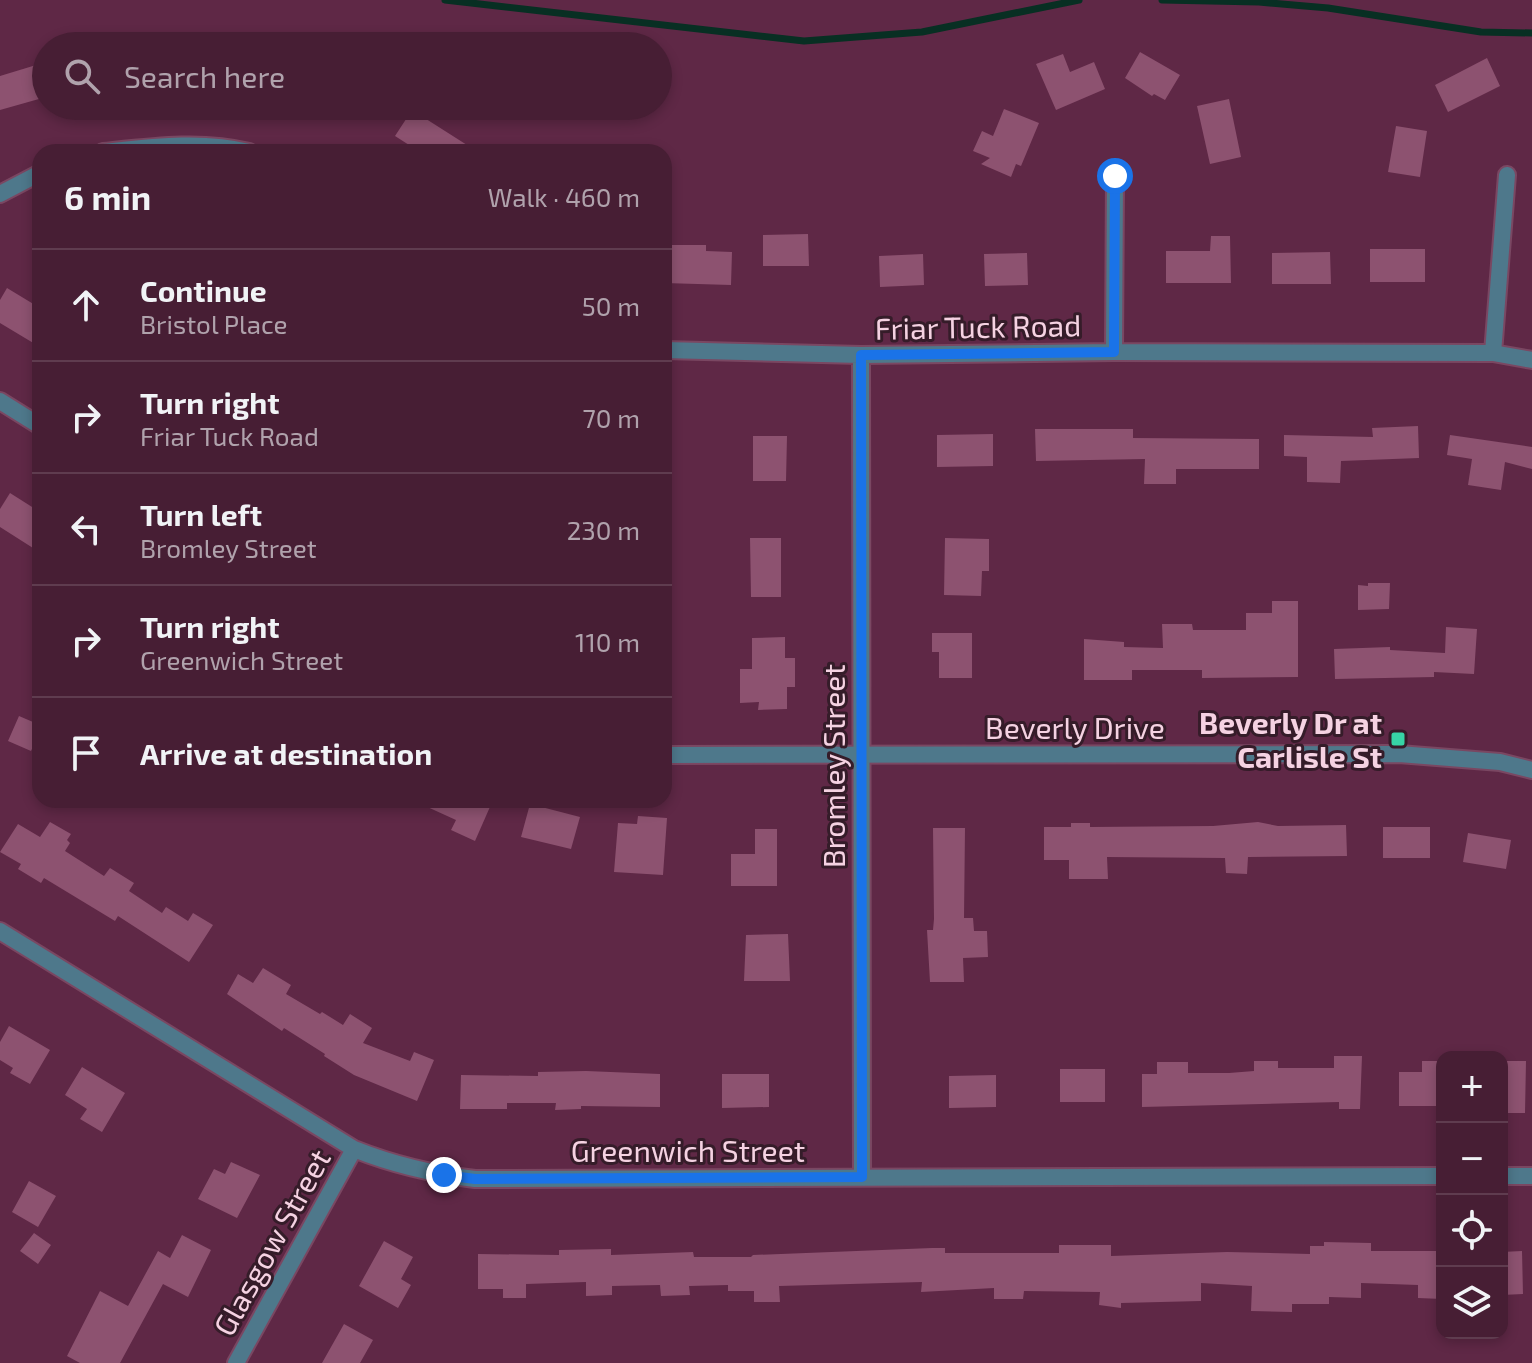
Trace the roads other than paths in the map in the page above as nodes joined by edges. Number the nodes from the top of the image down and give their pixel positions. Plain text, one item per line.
1 (1507, 175) dead end
2 (1115, 176) dead end
3 (32, 177) edge
4 (0, 194) edge
5 (672, 350) edge
6 (1114, 352) junction
7 (1493, 353) junction
8 (861, 355) junction
9 (1532, 360) edge
10 (0, 401) edge
11 (32, 421) edge
12 (672, 755) edge
13 (861, 756) junction
14 (1532, 770) edge
15 (0, 931) edge
16 (354, 1149) junction
17 (1436, 1176) edge
18 (1508, 1176) edge
19 (1532, 1176) edge
20 (862, 1177) junction
21 (236, 1363) edge

1 - 7 street
2 - 6 street
3 - 4 street
5 - 8 street, Friar Tuck Road
6 - 7 street, Friar Tuck Road
6 - 8 street, Friar Tuck Road
7 - 9 street, Friar Tuck Road
8 - 13 street, Bromley Street
10 - 11 street
12 - 13 street, Beverly Drive
13 - 14 street, Beverly Drive
13 - 20 street, Bromley Street
15 - 16 street, Greenwich Street
16 - 20 street, Greenwich Street
16 - 21 street, Glasgow Street
17 - 20 street, Greenwich Street
18 - 19 street

